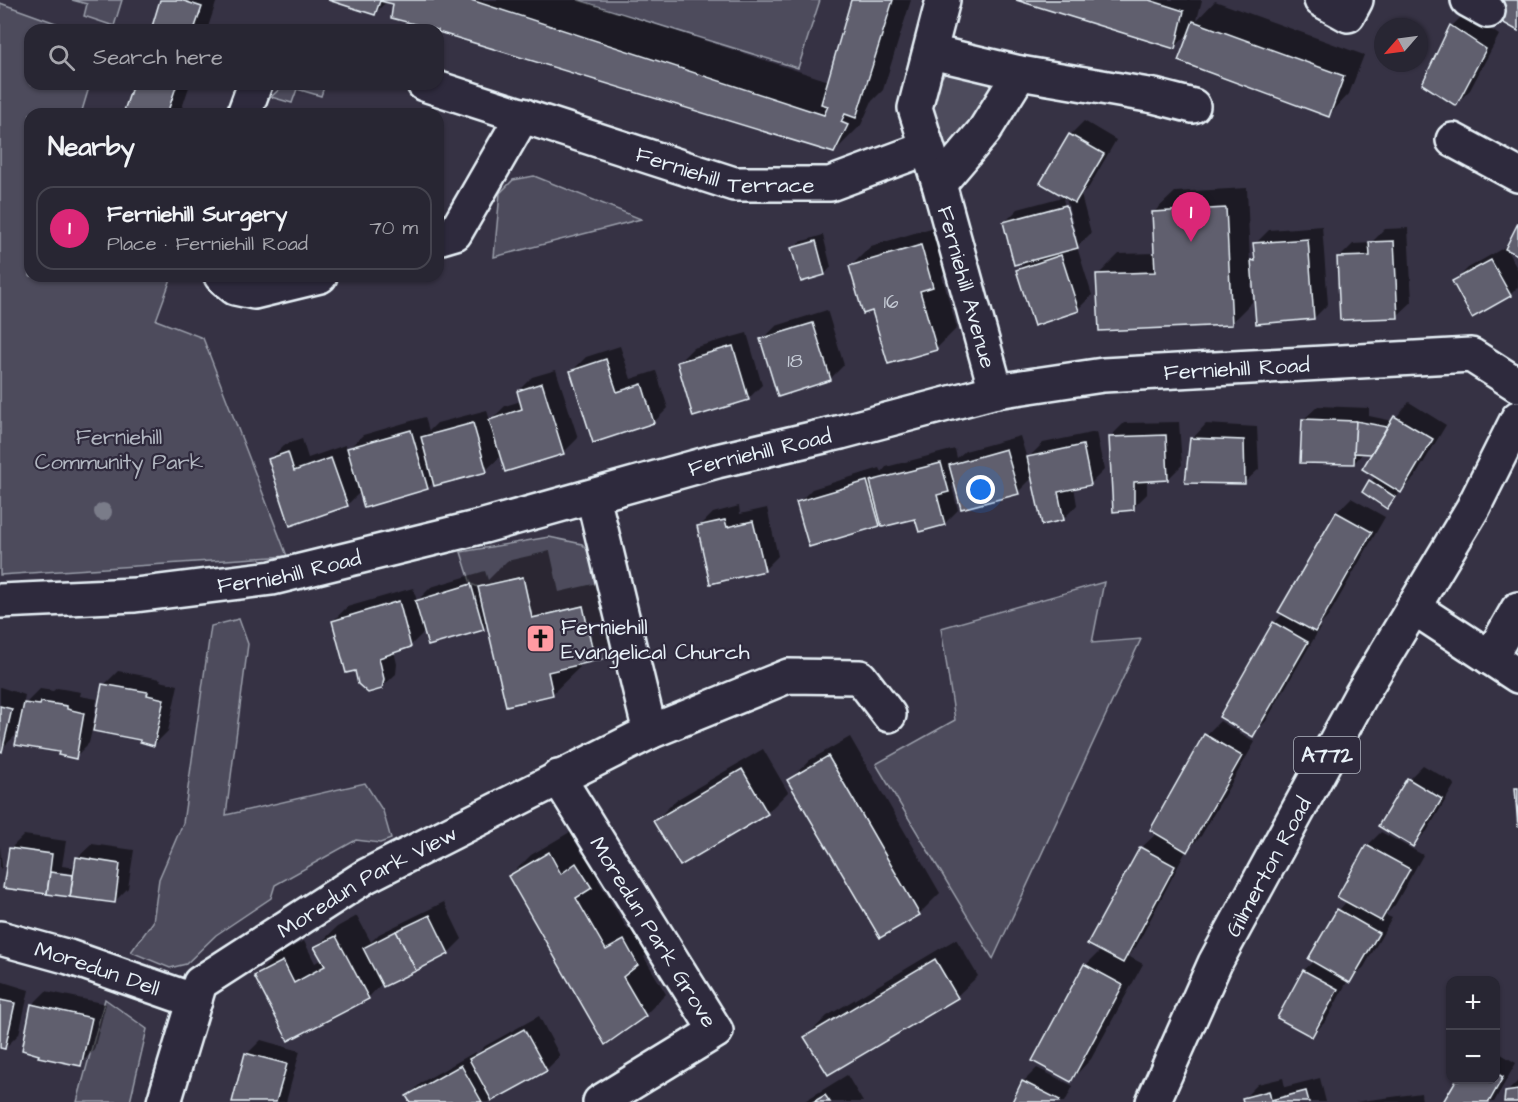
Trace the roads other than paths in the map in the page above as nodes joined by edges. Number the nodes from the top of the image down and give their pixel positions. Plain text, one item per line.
1 (944, 0) edge
2 (1321, 0) edge
3 (1356, 0) edge
4 (931, 52) junction
5 (1020, 73) junction
6 (253, 90) edge
7 (443, 90) edge
8 (1193, 106) dead end
9 (246, 108) edge
10 (523, 115) junction
11 (1453, 140) dead end
12 (927, 148) junction
13 (1518, 175) edge
14 (939, 184) junction
15 (444, 236) edge
16 (228, 282) edge
17 (295, 282) edge
18 (1518, 385) edge
19 (996, 391) junction
20 (1518, 418) edge
21 (593, 496) junction
22 (0, 601) edge
23 (1413, 607) junction
24 (1518, 609) edge
25 (1490, 658) junction
26 (1518, 676) edge
27 (889, 715) dead end
28 (650, 732) junction
29 (558, 777) junction
30 (0, 938) edge
31 (195, 1001) junction
32 (164, 1102) edge
33 (600, 1102) edge
34 (1153, 1102) edge

1 - 4 street, Ferniehill Avenue
2 - 3 street
4 - 5 street
4 - 12 street, Ferniehill Avenue
5 - 8 street
5 - 14 street, Ferniehill Avenue
6 - 9 street
7 - 10 street, Ferniehill Terrace
10 - 12 street, Ferniehill Terrace
10 - 15 street
11 - 13 street
12 - 14 street, Ferniehill Avenue
14 - 19 street, Ferniehill Avenue
16 - 17 street
18 - 19 street, Ferniehill Road
19 - 21 street, Ferniehill Road
20 - 23 street, Gilmerton Road / A772
21 - 22 street, Ferniehill Road
21 - 28 street
23 - 25 street
23 - 34 street, Gilmerton Road / A772
24 - 25 street
25 - 26 street
27 - 28 street, Moredun Park View
28 - 29 street, Moredun Park View
29 - 31 street, Moredun Park View
29 - 33 street, Moredun Park Grove
30 - 31 street, Moredun Dell
31 - 32 street, Moredun Park View

